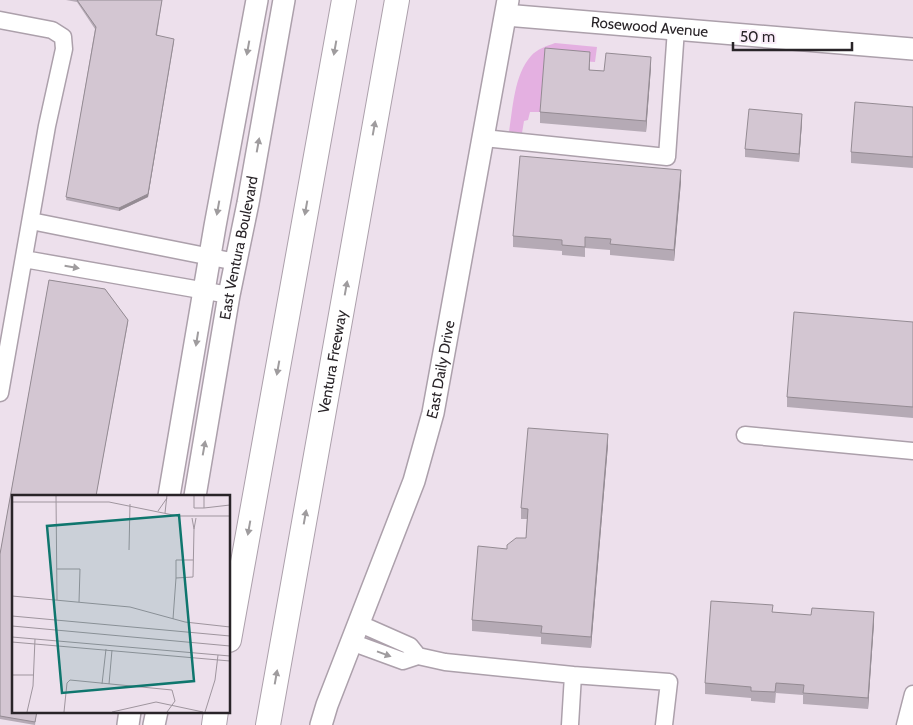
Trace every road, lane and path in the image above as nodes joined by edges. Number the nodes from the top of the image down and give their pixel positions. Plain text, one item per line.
1 (257, 0) edge
2 (284, 0) edge
3 (344, 0) edge
4 (397, 0) edge
5 (507, 7) edge
6 (0, 20) edge
7 (676, 29) junction
8 (913, 48) edge
9 (484, 138) junction
10 (31, 221) junction
11 (210, 257) junction
12 (24, 259) junction
13 (236, 262) junction
14 (205, 291) junction
15 (229, 296) junction
16 (0, 393) edge
17 (745, 435) dead end
18 (913, 450) edge
19 (169, 495) edge
20 (195, 495) edge
21 (355, 633) junction
22 (230, 634) edge
23 (573, 675) junction
24 (913, 694) edge
25 (130, 712) edge
26 (157, 712) edge
27 (216, 712) edge
28 (128, 725) edge
29 (154, 725) edge
30 (214, 725) edge
31 (268, 725) edge
32 (321, 725) edge
33 (570, 725) edge
34 (664, 725) edge
35 (905, 725) edge

1 -> 11 main road, East Ventura Boulevard
13 -> 2 main road, East Ventura Boulevard
3 -> 22 highway
31 -> 4 highway, Ventura Freeway
5 - 7 main road, Rosewood Avenue
5 - 9 main road, East Daily Drive
6 - 10 street
7 - 8 main road, Rosewood Avenue
7 - 9 street
9 - 21 main road, East Daily Drive
10 - 11 street
10 - 12 street
11 - 13 street
11 - 14 main road, East Ventura Boulevard
12 -> 14 street
12 - 16 street
13 - 15 main road, East Ventura Boulevard
14 - 15 street
14 -> 19 main road, East Ventura Boulevard
20 -> 15 main road, East Ventura Boulevard
17 - 18 street
21 - 23 street
21 - 32 main road, East Daily Drive
23 - 33 street
23 - 34 street
24 - 35 street
25 - 28 main road
26 - 29 main road
27 - 30 highway

